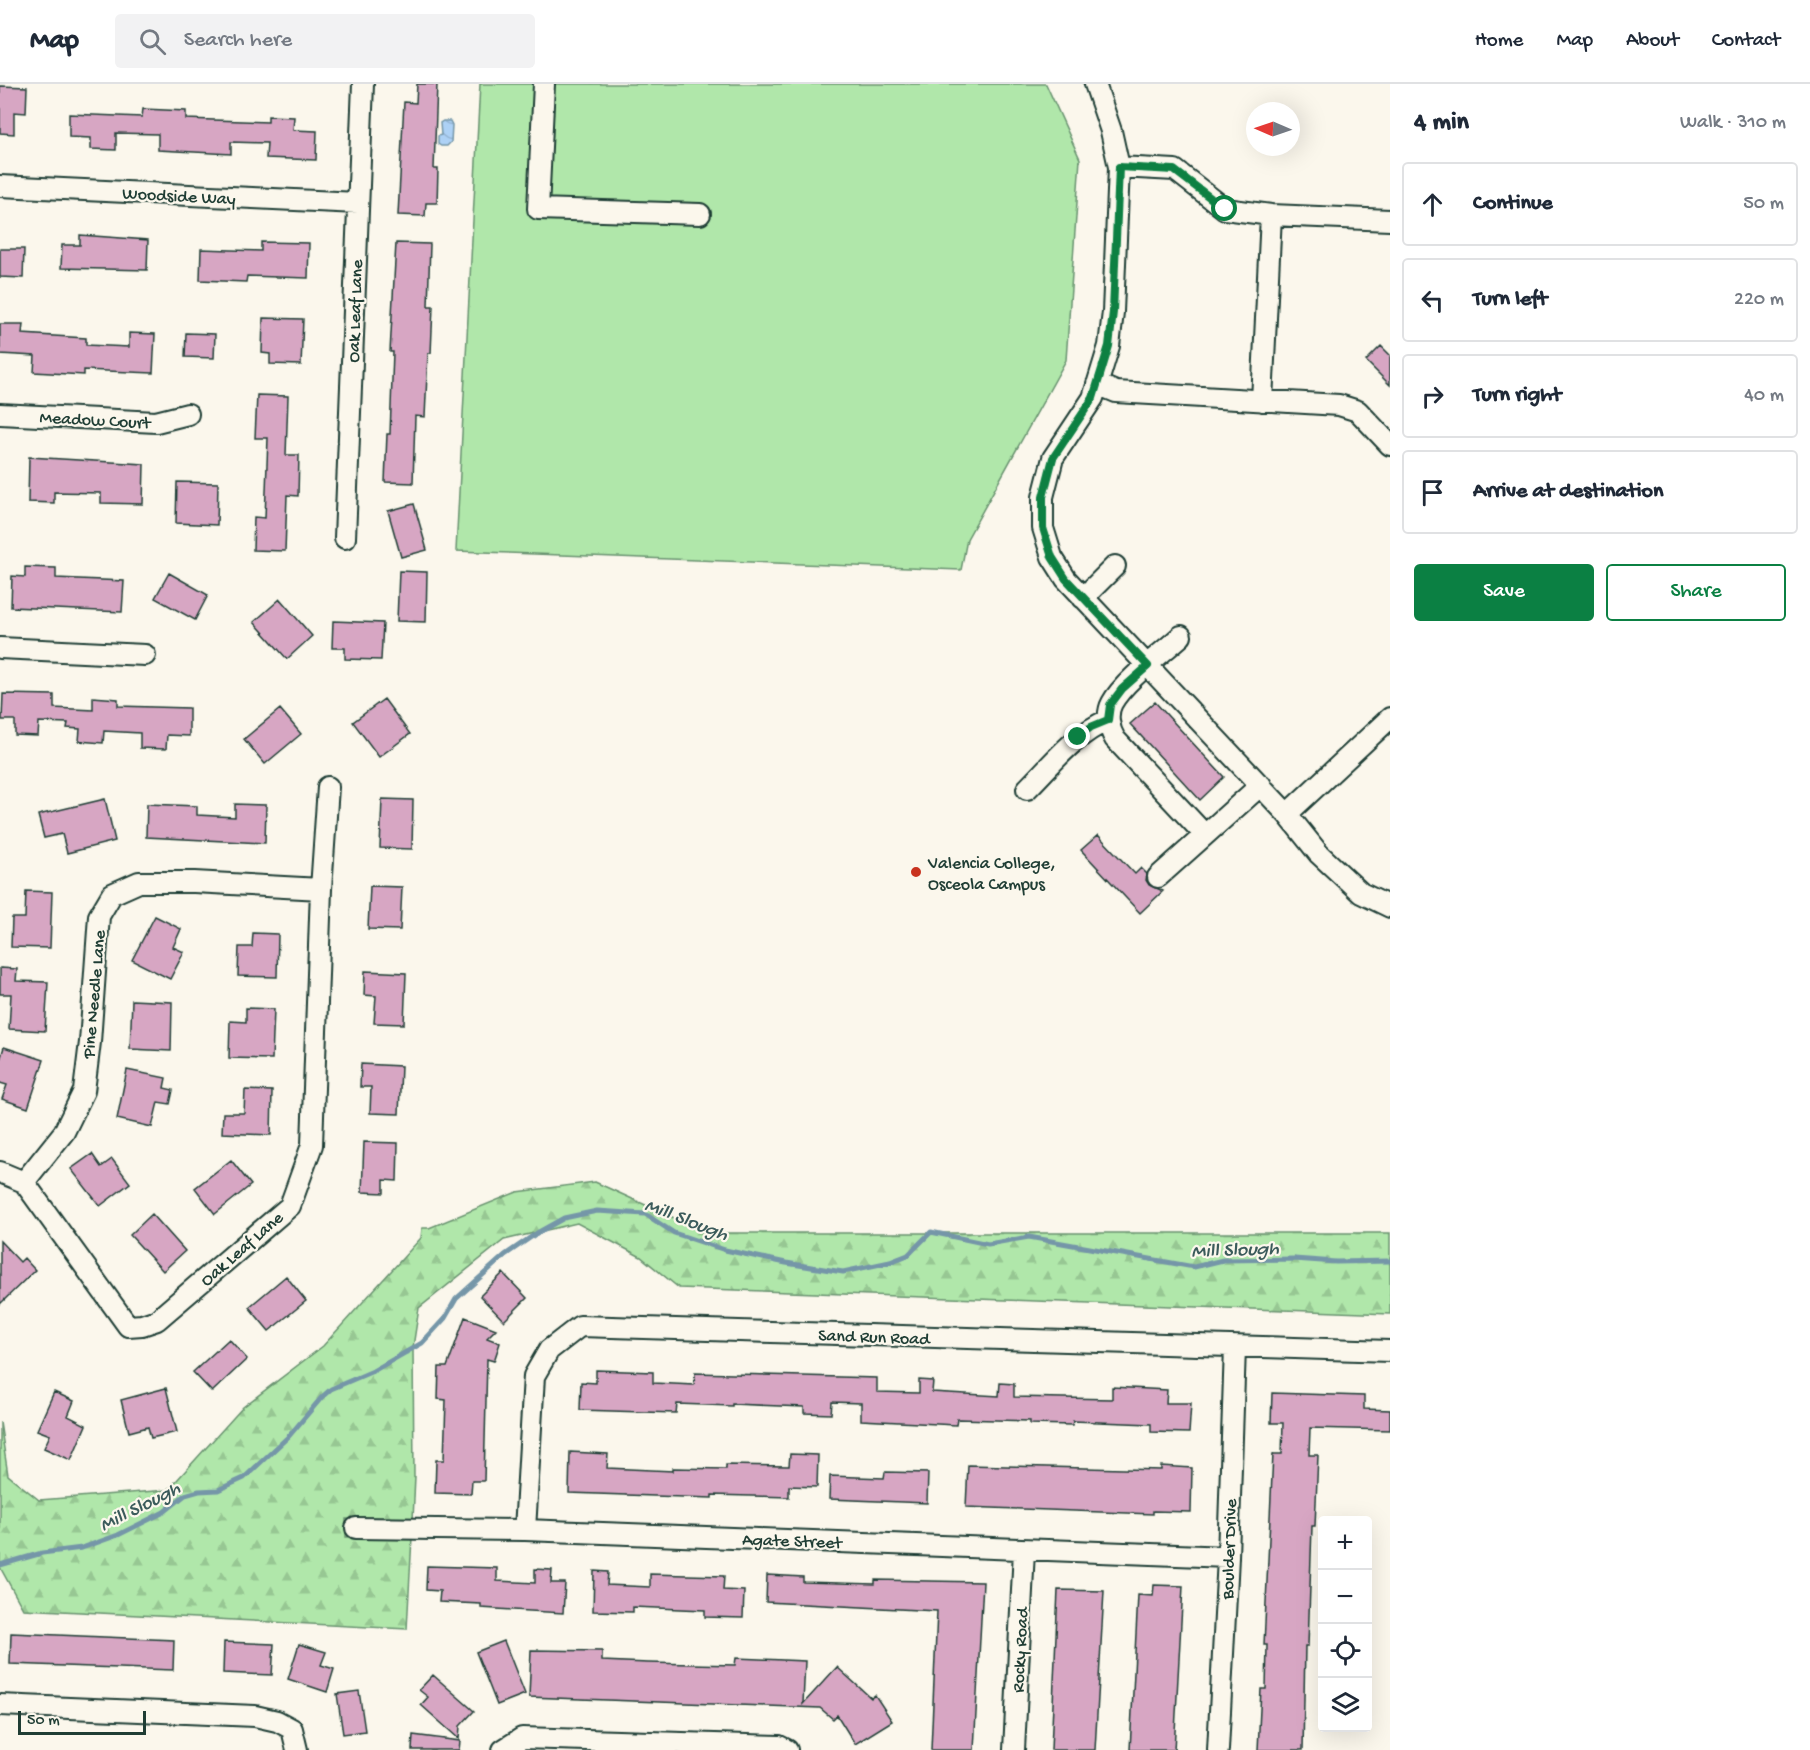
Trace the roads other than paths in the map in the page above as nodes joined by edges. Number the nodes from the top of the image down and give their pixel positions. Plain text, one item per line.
1 (363, 84) edge
2 (544, 84) edge
3 (1095, 84) edge
4 (1119, 167) junction
5 (0, 186) edge
6 (358, 203) junction
7 (700, 214) dead end
8 (1271, 215) junction
9 (1390, 220) edge
10 (1097, 384) junction
11 (1262, 400) junction
12 (0, 414) edge
13 (188, 414) dead end
14 (1390, 445) edge
15 (345, 538) dead end
16 (1115, 566) dead end
17 (1083, 598) junction
18 (1181, 636) dead end
19 (0, 648) edge
20 (145, 655) dead end
21 (1148, 666) junction
22 (1390, 718) edge
23 (1108, 720) junction
24 (1261, 784) junction
25 (328, 787) dead end
26 (1027, 789) dead end
27 (1287, 814) junction
28 (1205, 835) junction
29 (1158, 877) dead end
30 (321, 890) junction
31 (1390, 907) edge
32 (0, 1172) edge
33 (24, 1182) junction
34 (1234, 1347) junction
35 (1390, 1351) edge
36 (356, 1528) dead end
37 (525, 1530) junction
38 (1024, 1550) junction
39 (1228, 1557) junction
40 (0, 1705) edge
41 (297, 1750) edge
42 (503, 1750) edge
43 (787, 1750) edge
44 (1014, 1750) edge
45 (1218, 1750) edge

1 - 6 street, Oak Leaf Lane
2 - 7 street
3 - 4 street
4 - 8 street
4 - 10 street
5 - 6 street, Woodside Way
6 - 15 street, Oak Leaf Lane
8 - 9 street
8 - 11 street
10 - 11 street
10 - 17 street
11 - 14 street
12 - 13 street, Meadow Court
16 - 17 street
17 - 21 street
18 - 21 street
19 - 20 street
21 - 23 street
21 - 24 street
22 - 27 street
23 - 26 street
23 - 28 street
24 - 27 street
24 - 28 street
25 - 30 street, Oak Leaf Lane
27 - 31 street
28 - 29 street
30 - 33 street, Pine Needle Lane
30 - 33 street, Oak Leaf Lane
32 - 33 street
34 - 35 street, Sand Run Road
34 - 37 street, Sand Run Road
34 - 39 street, Boulder Drive
36 - 37 street, Agate Street
37 - 38 street, Agate Street
38 - 39 street, Agate Street
38 - 44 street, Rocky Road
39 - 45 street, Boulder Drive
40 - 41 street
42 - 43 street

